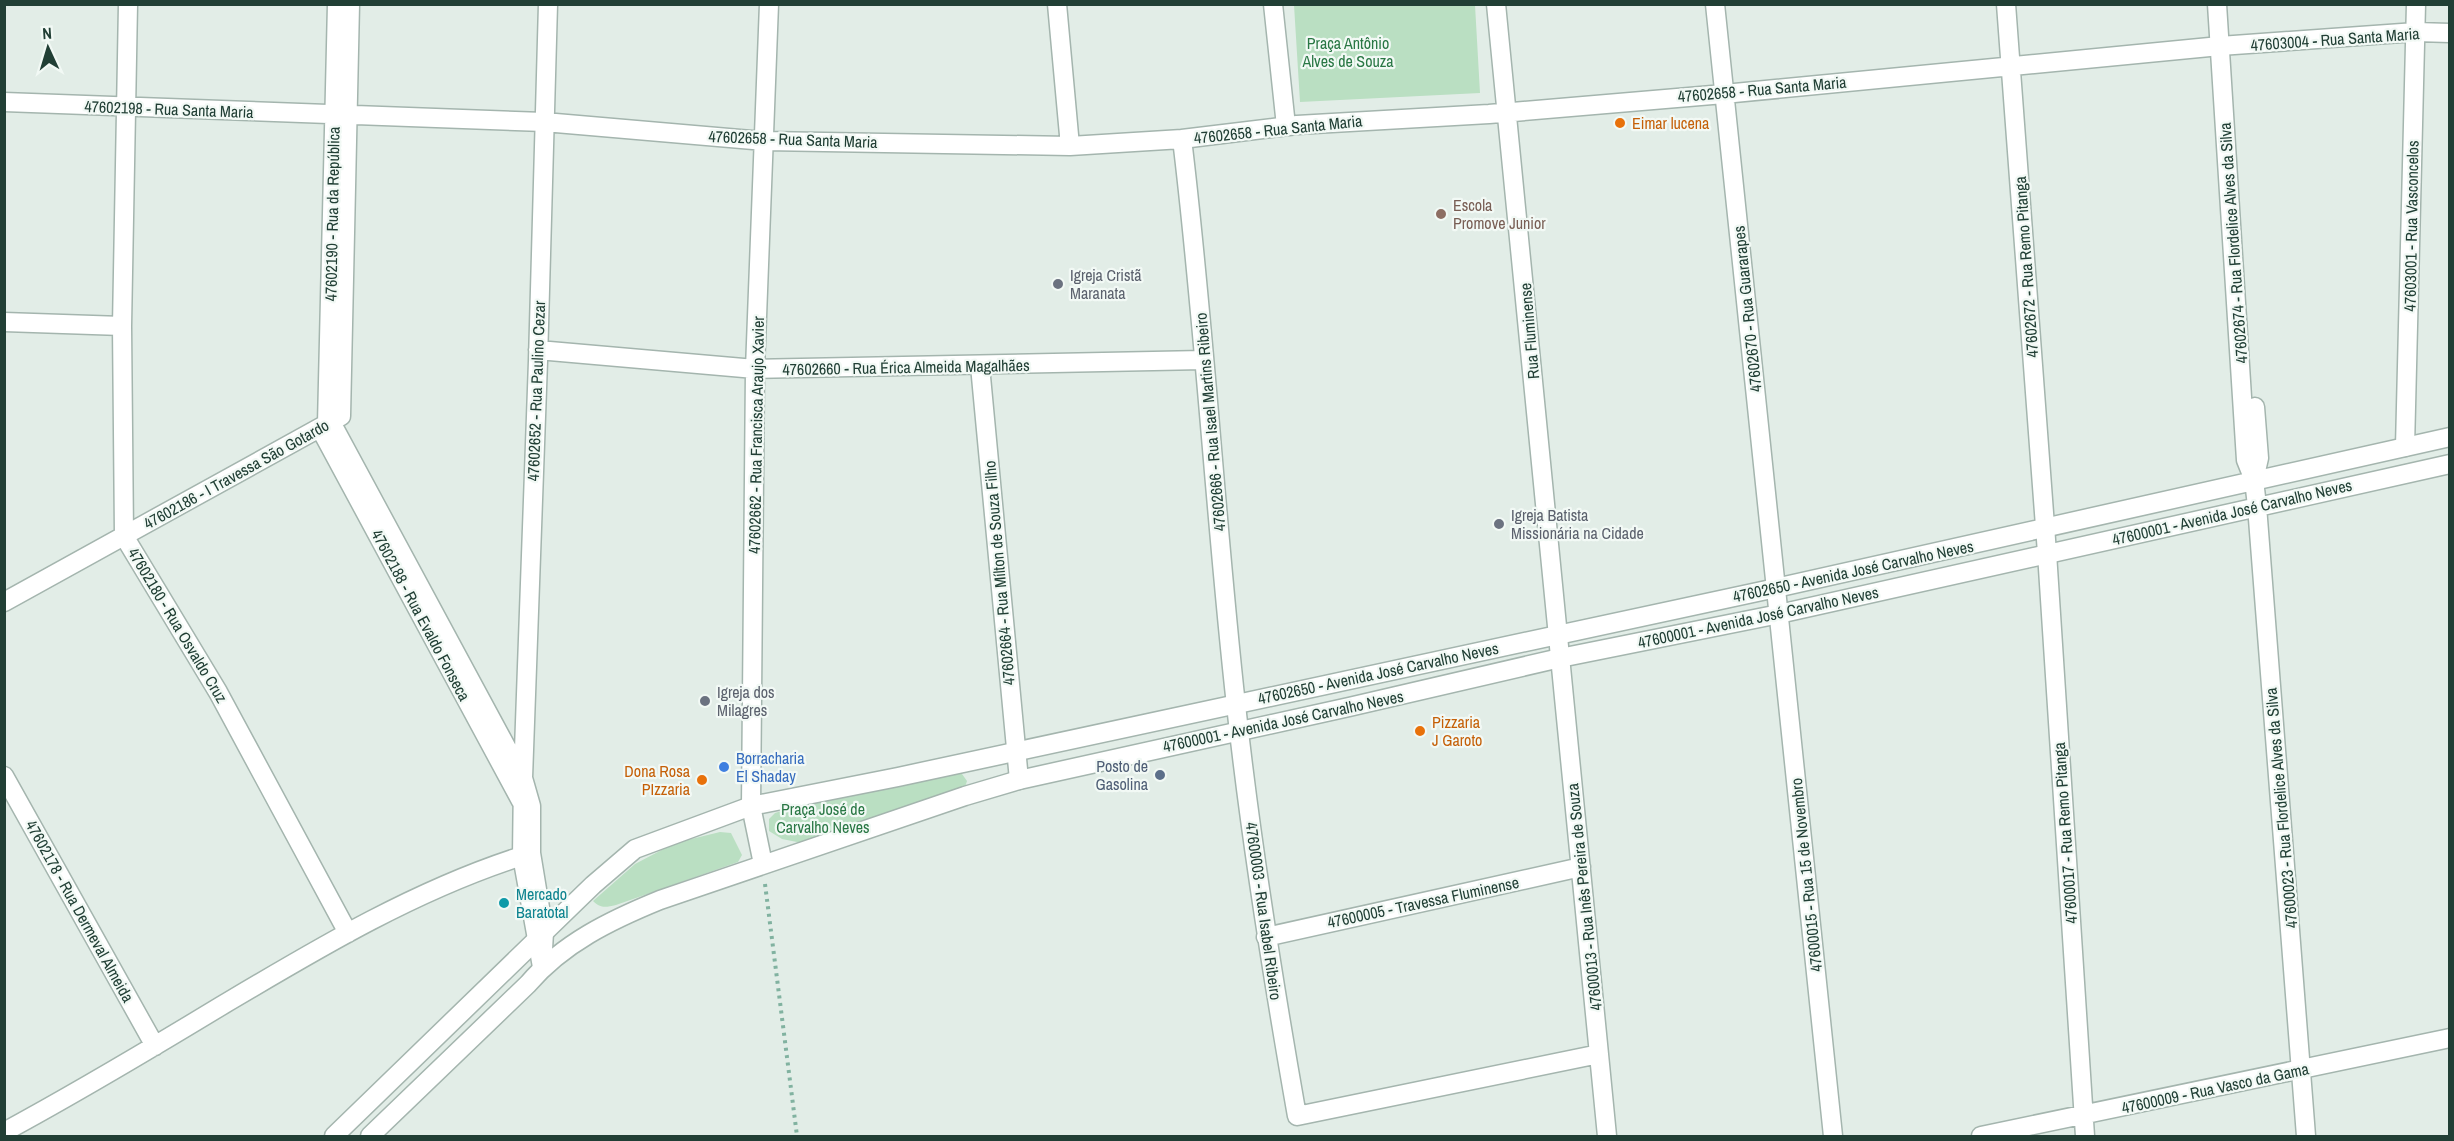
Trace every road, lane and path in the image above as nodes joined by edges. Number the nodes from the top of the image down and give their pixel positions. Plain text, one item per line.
1 (128, 4) edge
2 (336, 4) edge
3 (350, 4) edge
4 (548, 4) edge
5 (769, 4) edge
6 (1057, 4) edge
7 (1273, 4) edge
8 (1496, 4) edge
9 (1715, 4) edge
10 (2006, 4) edge
11 (2217, 4) edge
12 (2230, 4) edge
13 (2416, 4) edge
14 (2416, 32) junction
15 (2450, 33) edge
16 (2226, 46) junction
17 (2011, 65) junction
18 (1724, 94) junction
19 (4, 102) edge
20 (127, 107) junction
21 (1507, 112) junction
22 (341, 116) junction
23 (544, 122) junction
24 (1286, 126) junction
25 (1182, 139) junction
26 (765, 141) junction
27 (1070, 146) junction
28 (4, 322) edge
29 (122, 326) junction
30 (538, 350) junction
31 (1203, 360) junction
32 (980, 366) junction
33 (755, 369) junction
34 (330, 422) junction
35 (2450, 437) edge
36 (2405, 447) junction
37 (2348, 459) junction
38 (2450, 464) edge
39 (2254, 480) junction
40 (2351, 485) junction
41 (2257, 506) junction
42 (2045, 529) junction
43 (124, 536) junction
44 (2047, 553) junction
45 (1776, 588) junction
46 (4, 602) edge
47 (1779, 614) junction
48 (1556, 634) junction
49 (1560, 658) junction
50 (1345, 681) junction
51 (1236, 705) junction
52 (1349, 708) junction
53 (1239, 731) junction
54 (1016, 750) junction
55 (4, 776) edge
56 (523, 778) junction
57 (1019, 780) junction
58 (522, 803) junction
59 (751, 806) junction
60 (522, 856) junction
61 (763, 864) junction
62 (1581, 867) junction
63 (348, 933) junction
64 (541, 936) junction
65 (1266, 937) junction
66 (542, 967) junction
67 (2450, 1038) edge
68 (156, 1046) junction
69 (1599, 1054) junction
70 (2302, 1070) junction
71 (2084, 1115) junction
72 (4, 1132) edge
73 (334, 1137) edge
74 (370, 1137) edge
75 (797, 1137) edge
76 (1607, 1137) edge
77 (1833, 1137) edge
78 (1981, 1137) edge
79 (2085, 1137) edge
80 (2306, 1137) edge

1 - 20 street, 47602180 - Rua Osvaldo Cruz
2 - 22 street, 47602190 - Rua da República
3 - 22 street
4 - 23 street, 47602652 - Rua Paulino Cezar
5 - 26 street, 47602662 - Rua Francisca Araujo Xavier
6 - 27 street
7 - 24 street
8 - 21 street, Rua Fluminense
9 - 18 street, 47602670 - Rua Guararapes
10 - 17 street, 47602672 - Rua Remo Pitanga
11 - 16 street, 47602674 - Rua Flordelice Alves da Silva
12 - 16 street
13 - 14 street, 47603001 - Rua Vasconcelos
14 - 15 street, 47603004 - Rua Santa Maria
14 - 16 street, 47603004 - Rua Santa Maria
14 - 36 street, 47603001 - Rua Vasconcelos
16 - 17 street, 47602658 - Rua Santa Maria
16 - 39 street, 47602674 - Rua Flordelice Alves da Silva
17 - 18 street, 47602658 - Rua Santa Maria
17 - 42 street, 47602672 - Rua Remo Pitanga
18 - 21 street, 47602658 - Rua Santa Maria
18 - 45 street, 47602670 - Rua Guararapes
19 - 20 street, 47602198 - Rua Santa Maria
20 - 22 street, 47602198 - Rua Santa Maria
20 - 29 street, 47602180 - Rua Osvaldo Cruz
21 - 24 street, 47602658 - Rua Santa Maria
21 - 48 street, Rua Fluminense
22 - 23 street, 47602658 - Rua Santa Maria
22 - 34 street, 47602190 - Rua da República
23 - 26 street, 47602658 - Rua Santa Maria
23 - 30 street, 47602652 - Rua Paulino Cezar
24 - 25 street, 47602658 - Rua Santa Maria
25 - 27 street, 47602658 - Rua Santa Maria
25 - 31 street, 47602666 - Rua Isael Martins Ribeiro
26 - 27 street, 47602658 - Rua Santa Maria
26 - 33 street, 47602662 - Rua Francisca Araujo Xavier
28 - 29 street
29 - 43 street, 47602180 - Rua Osvaldo Cruz
30 - 33 street, 47602660 - Rua Érica Almeida Magalhães
30 - 56 street, 47602652 - Rua Paulino Cezar
31 - 32 street, 47602660 - Rua Érica Almeida Magalhães
31 - 51 street, 47602666 - Rua Isael Martins Ribeiro
32 - 33 street, 47602660 - Rua Érica Almeida Magalhães
32 - 54 street, 47602664 - Rua Mílton de Souza Filho
33 - 59 street, 47602662 - Rua Francisca Araujo Xavier
34 - 43 street, 47602186 - I Travessa São Gotardo
34 - 56 street
34 - 58 street, 47602188 - Rua Evaldo Fonseca
35 - 36 street, 47602650 - Avenida José Carvalho Neves
36 - 37 street, 47602650 - Avenida José Carvalho Neves
37 - 39 street, 47602650 - Avenida José Carvalho Neves
37 - 40 street
38 - 40 street, 47600001 - Avenida José Carvalho Neves
39 - 41 street, 47600023 - Rua Flordelice Alves da Silva
39 - 42 street, 47602650 - Avenida José Carvalho Neves
40 - 41 street, 47600001 - Avenida José Carvalho Neves
41 - 44 street, 47600001 - Avenida José Carvalho Neves
41 - 70 street, 47600023 - Rua Flordelice Alves da Silva
42 - 44 street, 47600017 - Rua Remo Pitanga
42 - 45 street, 47602650 - Avenida José Carvalho Neves
43 - 46 street, 47602186 - I Travessa São Gotardo
43 - 63 street, 47602180 - Rua Osvaldo Cruz
44 - 47 street, 47600001 - Avenida José Carvalho Neves
44 - 71 street, 47600017 - Rua Remo Pitanga
45 - 47 street, 47602670 - Rua Guararapes
45 - 48 street, 47602650 - Avenida José Carvalho Neves
47 - 49 street, 47600001 - Avenida José Carvalho Neves
47 - 77 street, 47600015 - Rua 15 de Novembro
48 - 49 street, Rua Fluminense
48 - 50 street, 47602650 - Avenida José Carvalho Neves
49 - 52 street, 47600001 - Avenida José Carvalho Neves
49 - 62 street, 47600013 - Rua Inês Pereira de Souza
50 - 51 street, 47602650 - Avenida José Carvalho Neves
50 - 52 street
51 - 53 street, 47600003 - Rua Isabel Ribeiro
51 - 54 street, 47602650 - Avenida José Carvalho Neves
52 - 53 street, 47600001 - Avenida José Carvalho Neves
53 - 57 street, 47600001 - Avenida José Carvalho Neves
53 - 65 street, 47600003 - Rua Isabel Ribeiro
54 - 57 street, 47602664 - Rua Mílton de Souza Filho
54 - 59 street, 47602650 - Avenida José Carvalho Neves
55 - 68 street, 47602178 - Rua Dermeval Almeida
56 - 58 street, 47602652 - Rua Paulino Cezar
56 - 64 street, 47602652 - Rua Paulino Cezar
57 - 61 street, 47600001 - Avenida José Carvalho Neves
58 - 60 street, 47602652 - Rua Paulino Cezar
59 - 61 street, 47602662 - Rua Francisca Araujo Xavier
59 - 64 street, 47602650 - Avenida José Carvalho Neves
60 - 63 street
60 - 64 street, 47602652 - Rua Paulino Cezar
61 - 66 street, 47600001 - Avenida José Carvalho Neves
61 - 75 path
62 - 65 street, 47600005 - Travessa Fluminense
62 - 69 street, 47600013 - Rua Inês Pereira de Souza
63 - 68 street
64 - 66 street, 47602652 - Rua Paulino Cezar
64 - 73 street, 47602650 - Avenida José Carvalho Neves
65 - 69 street, 47600003 - Rua Isabel Ribeiro
66 - 74 street, 47600001 - Avenida José Carvalho Neves
67 - 70 street, 47600009 - Rua Vasco da Gama
68 - 72 street
69 - 76 street, 47600013 - Rua Inês Pereira de Souza
70 - 71 street, 47600009 - Rua Vasco da Gama
70 - 80 street, 47600023 - Rua Flordelice Alves da Silva
71 - 78 street, 47600009 - Rua Vasco da Gama
71 - 79 street, 47600017 - Rua Remo Pitanga

